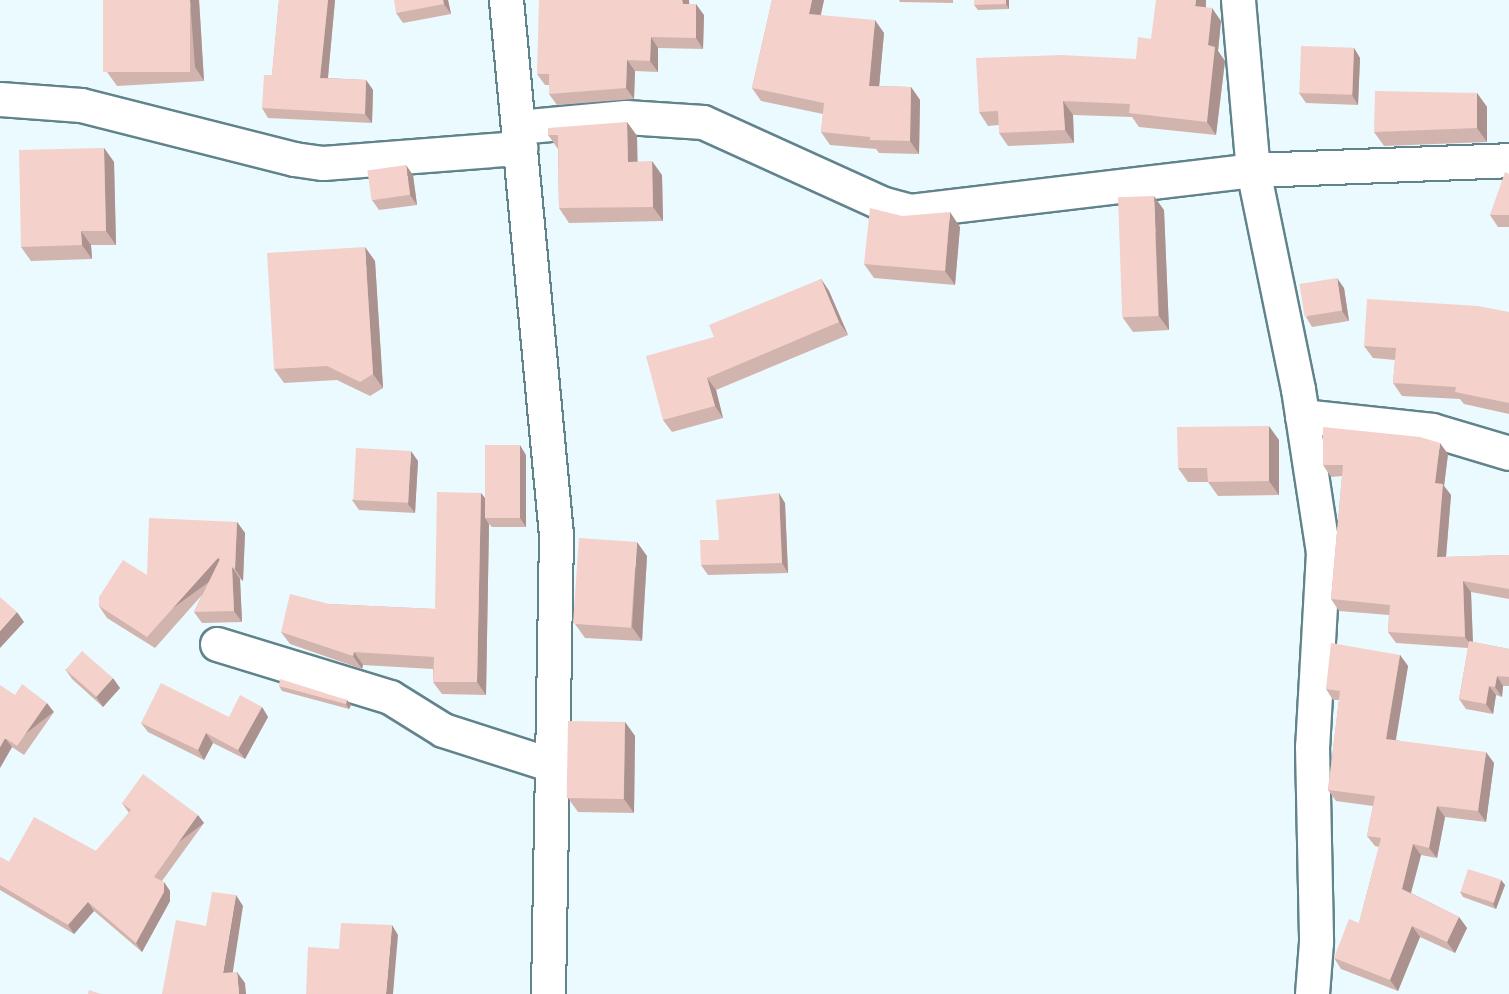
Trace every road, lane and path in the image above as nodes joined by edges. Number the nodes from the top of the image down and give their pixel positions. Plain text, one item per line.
1 (506, 0) edge
2 (1238, 0) edge
3 (0, 99) edge
4 (519, 138) junction
5 (1509, 160) edge
6 (1253, 170) junction
7 (1302, 416) junction
8 (1509, 453) edge
9 (217, 645) dead end
10 (552, 765) junction
11 (548, 994) edge
12 (1312, 994) edge

1 - 4 street
2 - 6 street
3 - 4 street
4 - 6 street
4 - 10 street
5 - 6 street
6 - 7 street
7 - 8 street
7 - 12 street
9 - 10 street
10 - 11 street

